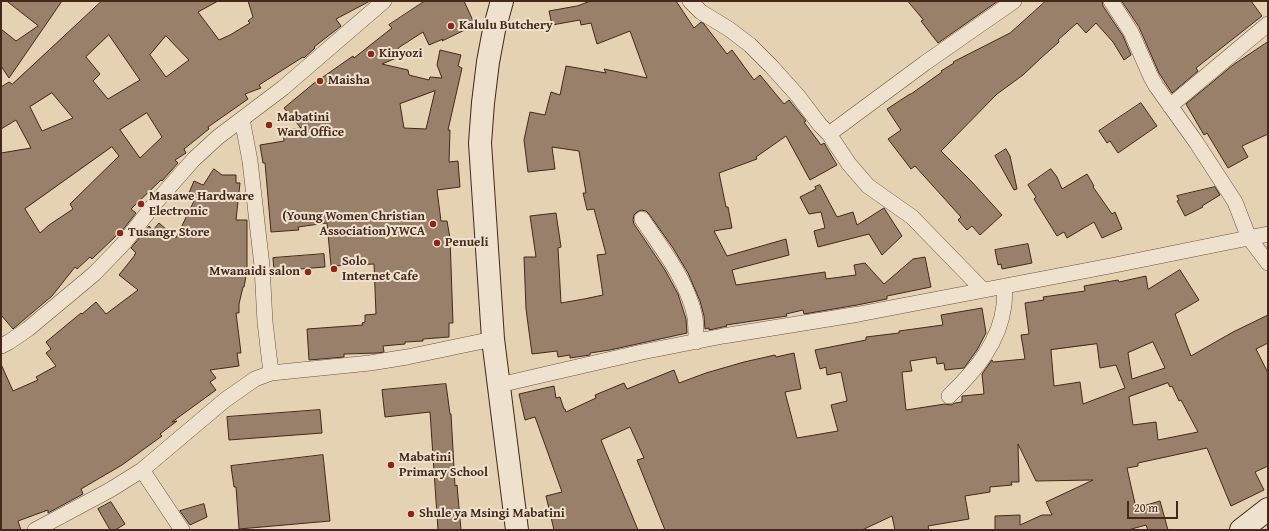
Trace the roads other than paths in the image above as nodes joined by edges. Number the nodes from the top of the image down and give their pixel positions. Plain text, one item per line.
1 (384, 1) edge
2 (502, 1) edge
3 (690, 1) edge
4 (1014, 1) edge
5 (1111, 1) edge
6 (1267, 28) edge
7 (1170, 106) junction
8 (242, 119) junction
9 (829, 134) junction
10 (642, 219) dead end
11 (1268, 234) edge
12 (1249, 238) junction
13 (1268, 264) edge
14 (1005, 286) junction
15 (983, 290) junction
16 (493, 339) junction
17 (696, 342) junction
18 (1, 346) edge
19 (271, 373) junction
20 (498, 385) junction
21 (949, 396) dead end
22 (142, 470) junction
23 (1268, 509) edge
24 (35, 530) edge
25 (182, 530) edge
26 (517, 530) edge
27 (1241, 530) edge

1 - 8 street
2 - 16 main road
3 - 9 street
4 - 9 street
5 - 7 street
6 - 7 street
7 - 12 street
8 - 18 street
8 - 19 street
9 - 15 street
10 - 17 street
11 - 12 street
12 - 13 street
12 - 14 street
14 - 15 street
14 - 21 street
15 - 17 street
16 - 19 street
16 - 20 main road
17 - 20 street
19 - 22 street
20 - 26 main road
22 - 24 street
22 - 25 street
23 - 27 main road

